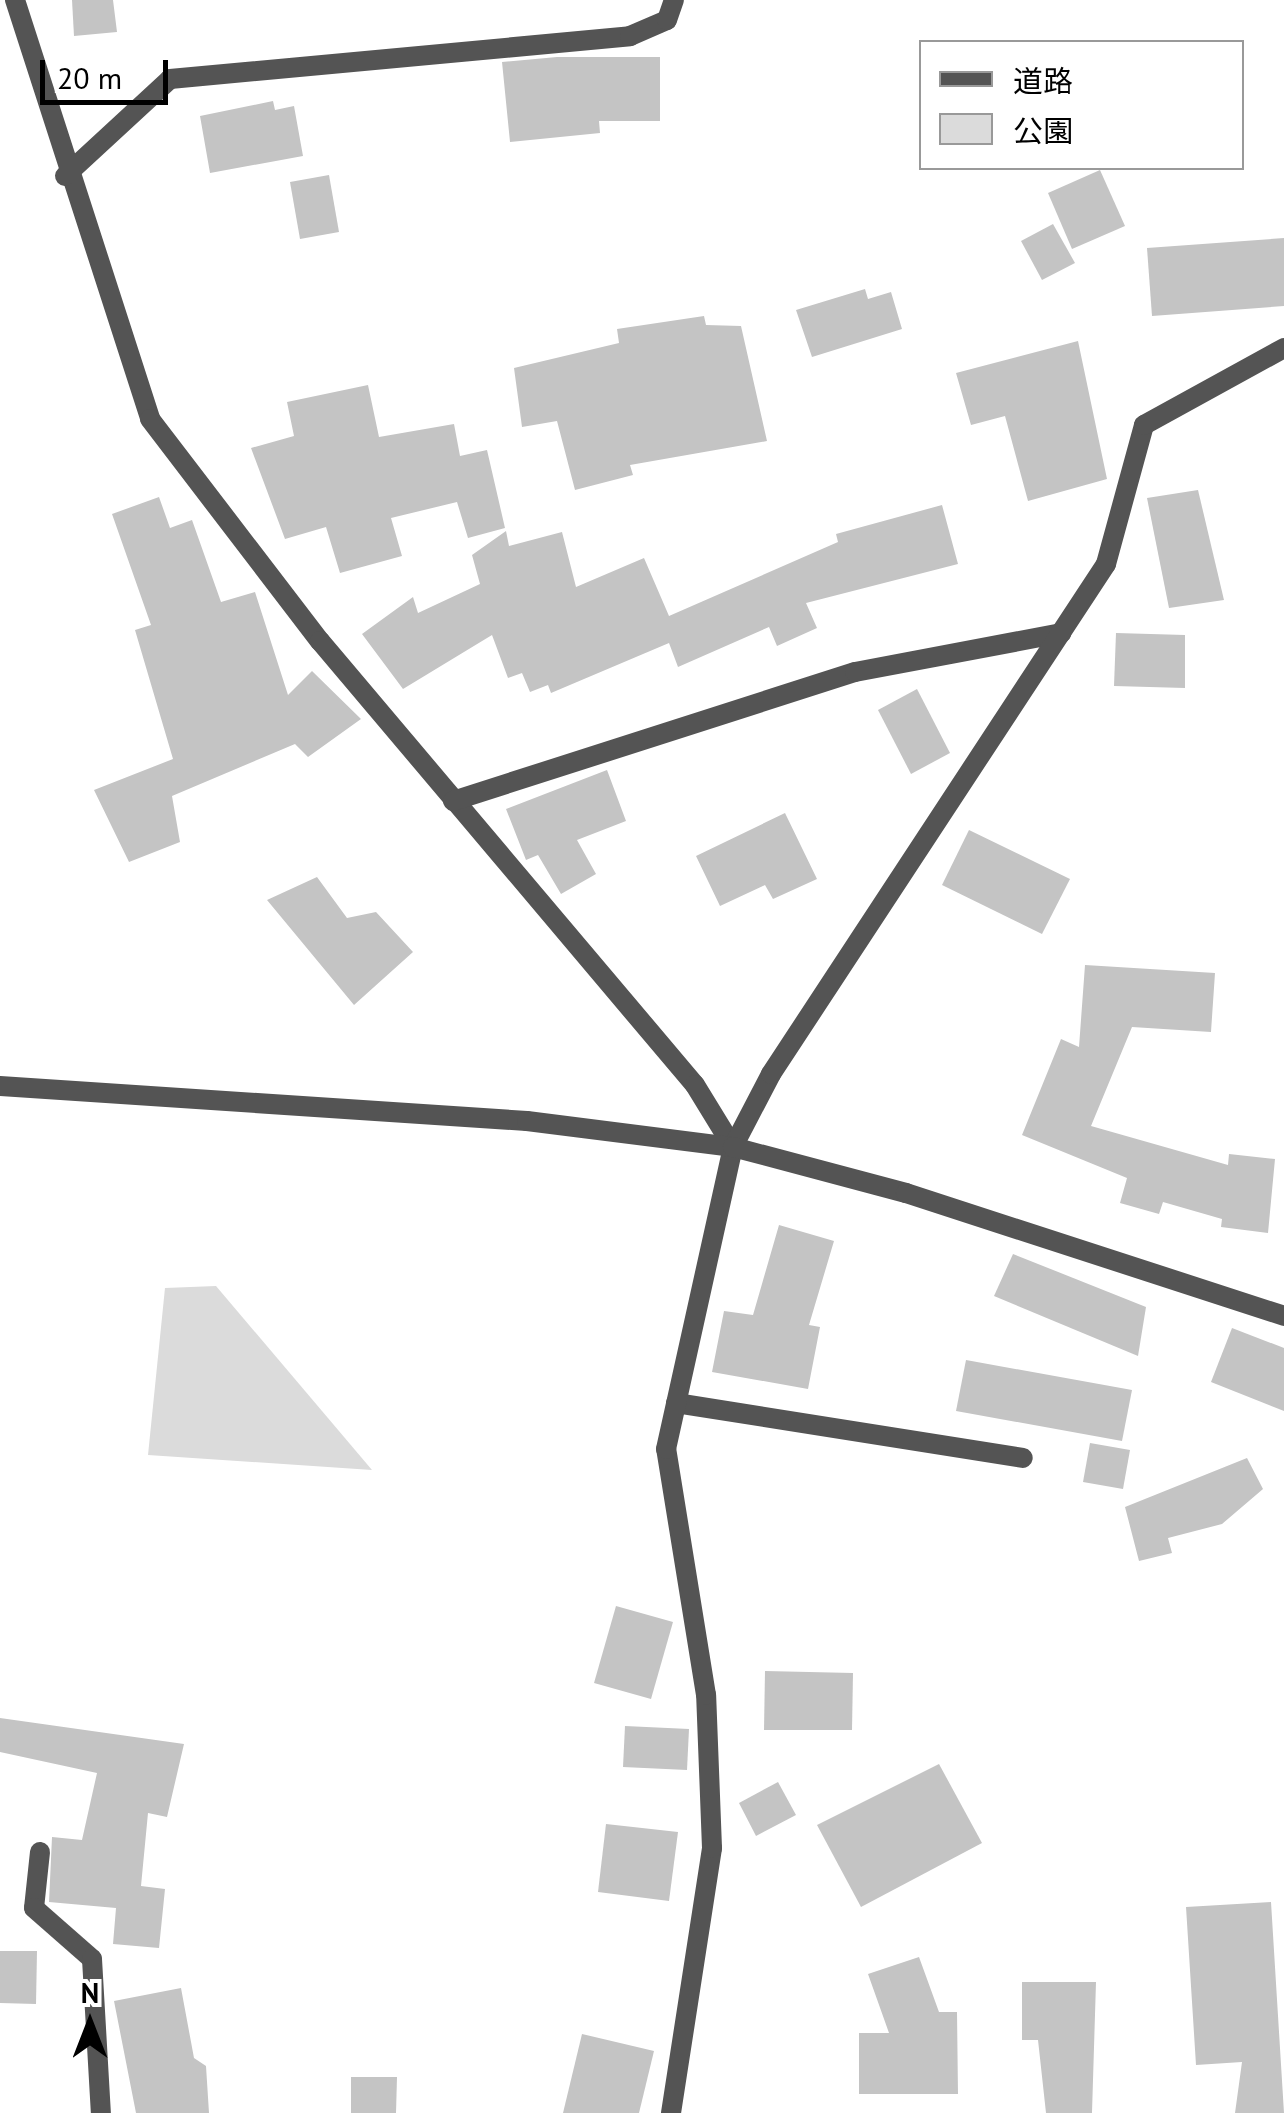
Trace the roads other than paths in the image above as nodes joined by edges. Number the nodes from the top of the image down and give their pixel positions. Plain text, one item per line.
1 (15, 0) edge
2 (674, 0) edge
3 (65, 176) junction
4 (1284, 348) edge
5 (1061, 633) junction
6 (453, 801) junction
7 (0, 1086) edge
8 (732, 1147) junction
9 (1284, 1316) edge
10 (676, 1403) junction
11 (1023, 1458) dead end
12 (40, 1852) dead end
13 (101, 2113) edge
14 (670, 2113) edge

1 - 3 street
2 - 3 street
3 - 6 street
4 - 5 street
5 - 6 street
5 - 8 street
6 - 8 street
7 - 8 street
8 - 9 street
8 - 10 street
10 - 11 street
10 - 14 street
12 - 13 street

